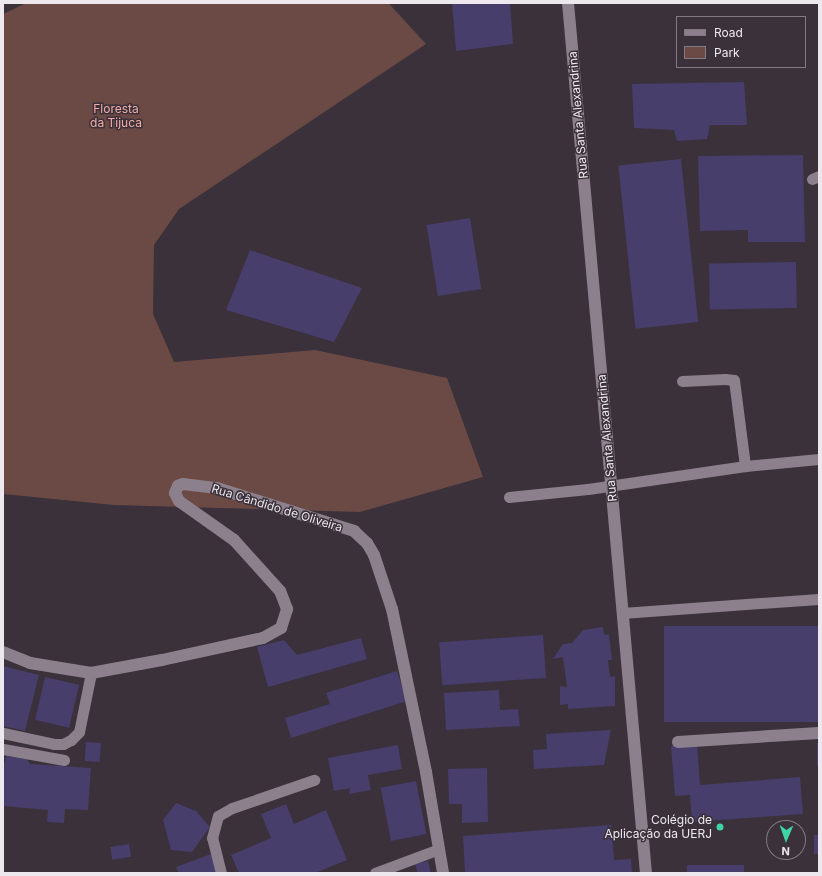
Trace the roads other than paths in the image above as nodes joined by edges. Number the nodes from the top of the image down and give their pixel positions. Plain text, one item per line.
1 (568, 3) edge
2 (682, 381) dead end
3 (819, 459) edge
4 (745, 466) junction
5 (611, 485) junction
6 (509, 497) dead end
7 (819, 599) edge
8 (622, 613) junction
9 (3, 652) edge
10 (92, 673) junction
11 (3, 733) edge
12 (819, 733) edge
13 (678, 742) dead end
14 (3, 749) edge
15 (64, 760) dead end
16 (314, 780) dead end
17 (439, 849) junction
18 (221, 873) edge
19 (375, 873) edge
20 (443, 873) edge
21 (646, 873) edge

1 - 5 street, Rua Santa Alexandrina
2 - 4 lane
3 - 4 lane
4 - 5 lane
5 - 6 lane
5 - 8 street, Rua Santa Alexandrina
7 - 8 lane
8 - 21 street, Rua Santa Alexandrina
9 - 10 street, Rua Cândido de Oliveira
10 - 11 lane
10 - 17 street, Rua Cândido de Oliveira
12 - 13 street
14 - 15 lane
16 - 18 lane
17 - 19 lane
17 - 20 street, Rua Cândido de Oliveira

